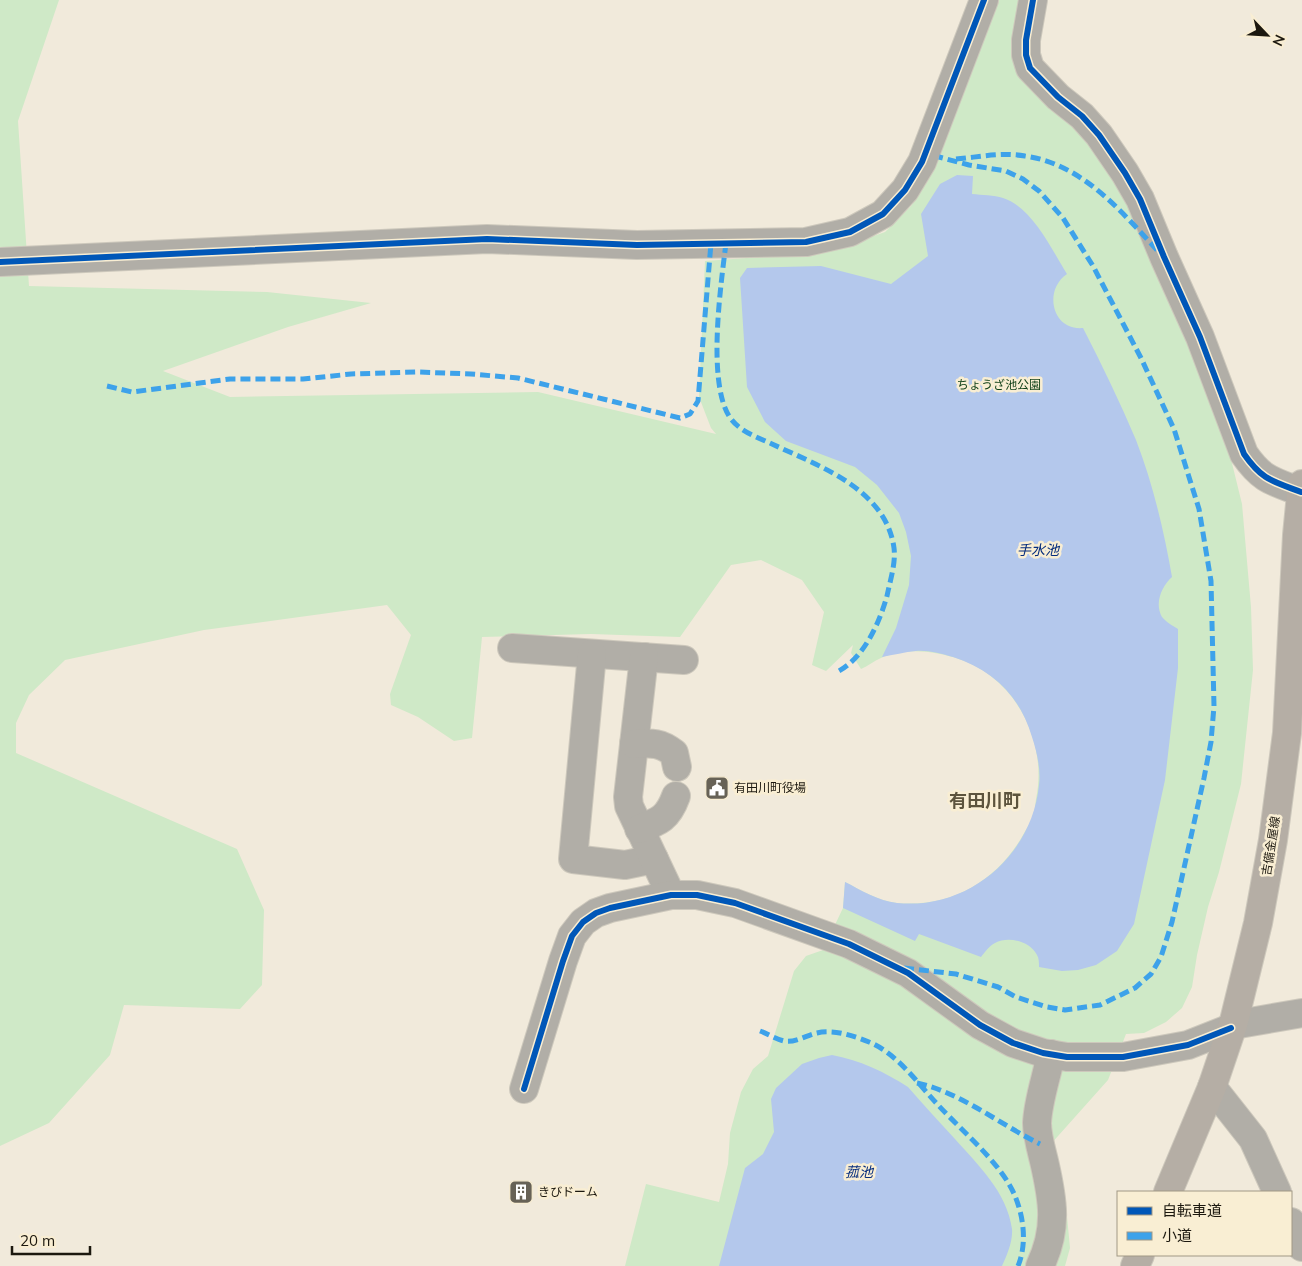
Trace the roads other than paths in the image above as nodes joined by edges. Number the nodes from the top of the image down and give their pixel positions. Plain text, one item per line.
1 (984, 0) edge
2 (1033, 0) edge
3 (0, 262) edge
4 (1301, 488) edge
5 (512, 648) dead end
6 (592, 654) junction
7 (644, 657) junction
8 (684, 660) dead end
9 (634, 744) junction
10 (677, 767) dead end
11 (676, 796) dead end
12 (639, 829) junction
13 (654, 859) junction
14 (671, 894) junction
15 (1302, 1013) edge
16 (1232, 1026) junction
17 (1051, 1054) junction
18 (1212, 1087) junction
19 (524, 1089) dead end
20 (1168, 1191) edge
21 (1277, 1191) edge
22 (1292, 1224) edge
23 (1302, 1247) edge
24 (1040, 1266) edge

1 - 3 street
2 - 4 street
4 - 16 main road, 吉備金屋線
5 - 6 street
6 - 7 street
6 - 13 street
7 - 8 street
7 - 9 street
9 - 10 street
9 - 12 street
11 - 12 street
12 - 13 street
13 - 14 street
14 - 17 street
14 - 19 street
15 - 16 street
16 - 17 street
16 - 18 main road, 吉備金屋線
17 - 24 street
18 - 20 main road, 吉備金屋線
18 - 21 street
22 - 23 street

